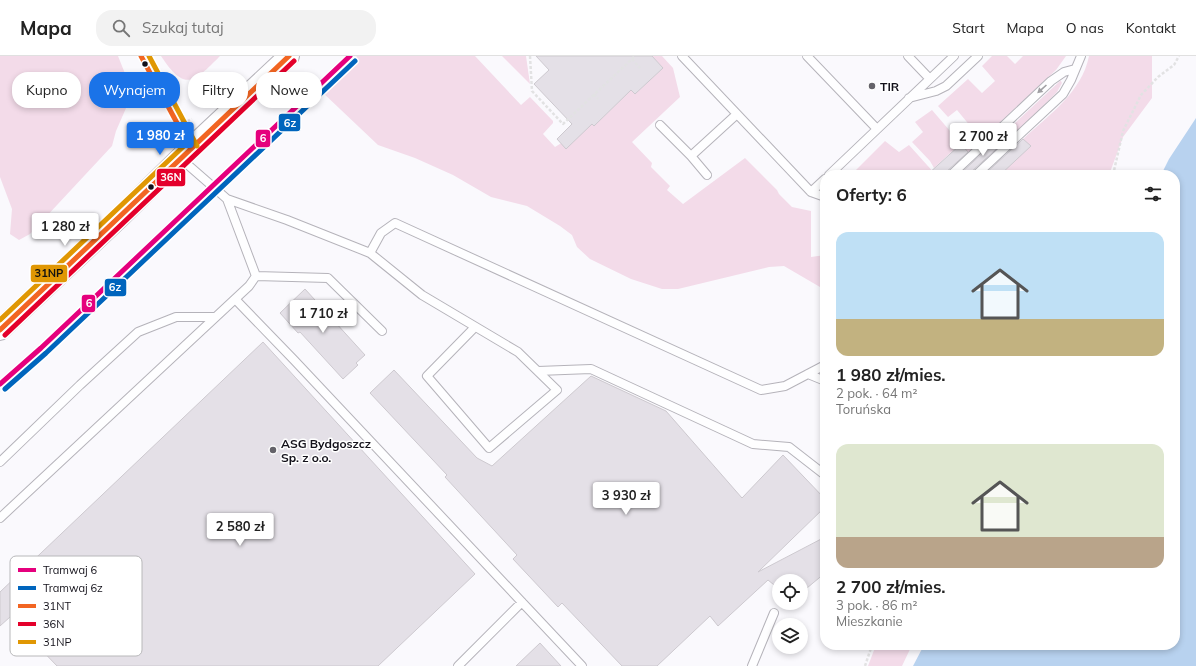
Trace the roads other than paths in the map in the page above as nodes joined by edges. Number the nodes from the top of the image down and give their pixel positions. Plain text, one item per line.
1 (289, 56) edge
2 (682, 56) edge
3 (807, 56) edge
4 (908, 56) edge
5 (954, 56) edge
6 (978, 56) edge
7 (1081, 56) edge
8 (1075, 69) junction
9 (929, 78) junction
10 (908, 98) junction
11 (737, 114) junction
12 (660, 125) dead end
13 (877, 129) junction
14 (691, 156) junction
15 (180, 158) junction
16 (834, 170) edge
17 (956, 170) edge
18 (981, 170) edge
19 (707, 175) dead end
20 (820, 184) edge
21 (812, 192) junction
22 (820, 195) edge
23 (227, 199) junction
24 (370, 253) junction
25 (256, 276) junction
26 (235, 299) junction
27 (215, 317) junction
28 (475, 327) junction
29 (0, 330) edge
30 (382, 331) dead end
31 (820, 368) edge
32 (538, 371) junction
33 (808, 374) junction
34 (820, 379) edge
35 (0, 462) edge
36 (820, 471) edge
37 (0, 518) edge
38 (522, 602) junction
39 (774, 614) dead end
40 (458, 666) edge
41 (582, 666) edge
42 (752, 666) edge

1 - 15 street
2 - 11 lane
3 - 13 lane
4 - 9 lane
5 - 9 lane
6 - 10 lane
7 - 8 lane
8 -> 17 lane
8 - 18 lane
9 - 10 lane
10 - 13 lane
11 - 14 lane
11 - 21 lane
12 - 14 lane
13 - 16 lane
14 - 19 lane
15 - 23 lane
15 - 29 street
20 - 21 lane
21 - 22 lane
23 - 24 lane
23 - 25 lane
24 - 28 lane
24 - 33 lane
25 - 26 lane
25 - 30 lane
26 - 27 lane
26 - 38 lane
27 - 35 lane
27 - 37 lane
28 - 32 lane
28 - 32 lane
31 - 33 lane
32 - 36 lane
33 - 34 lane
38 - 40 lane
38 - 41 lane
39 - 42 lane

